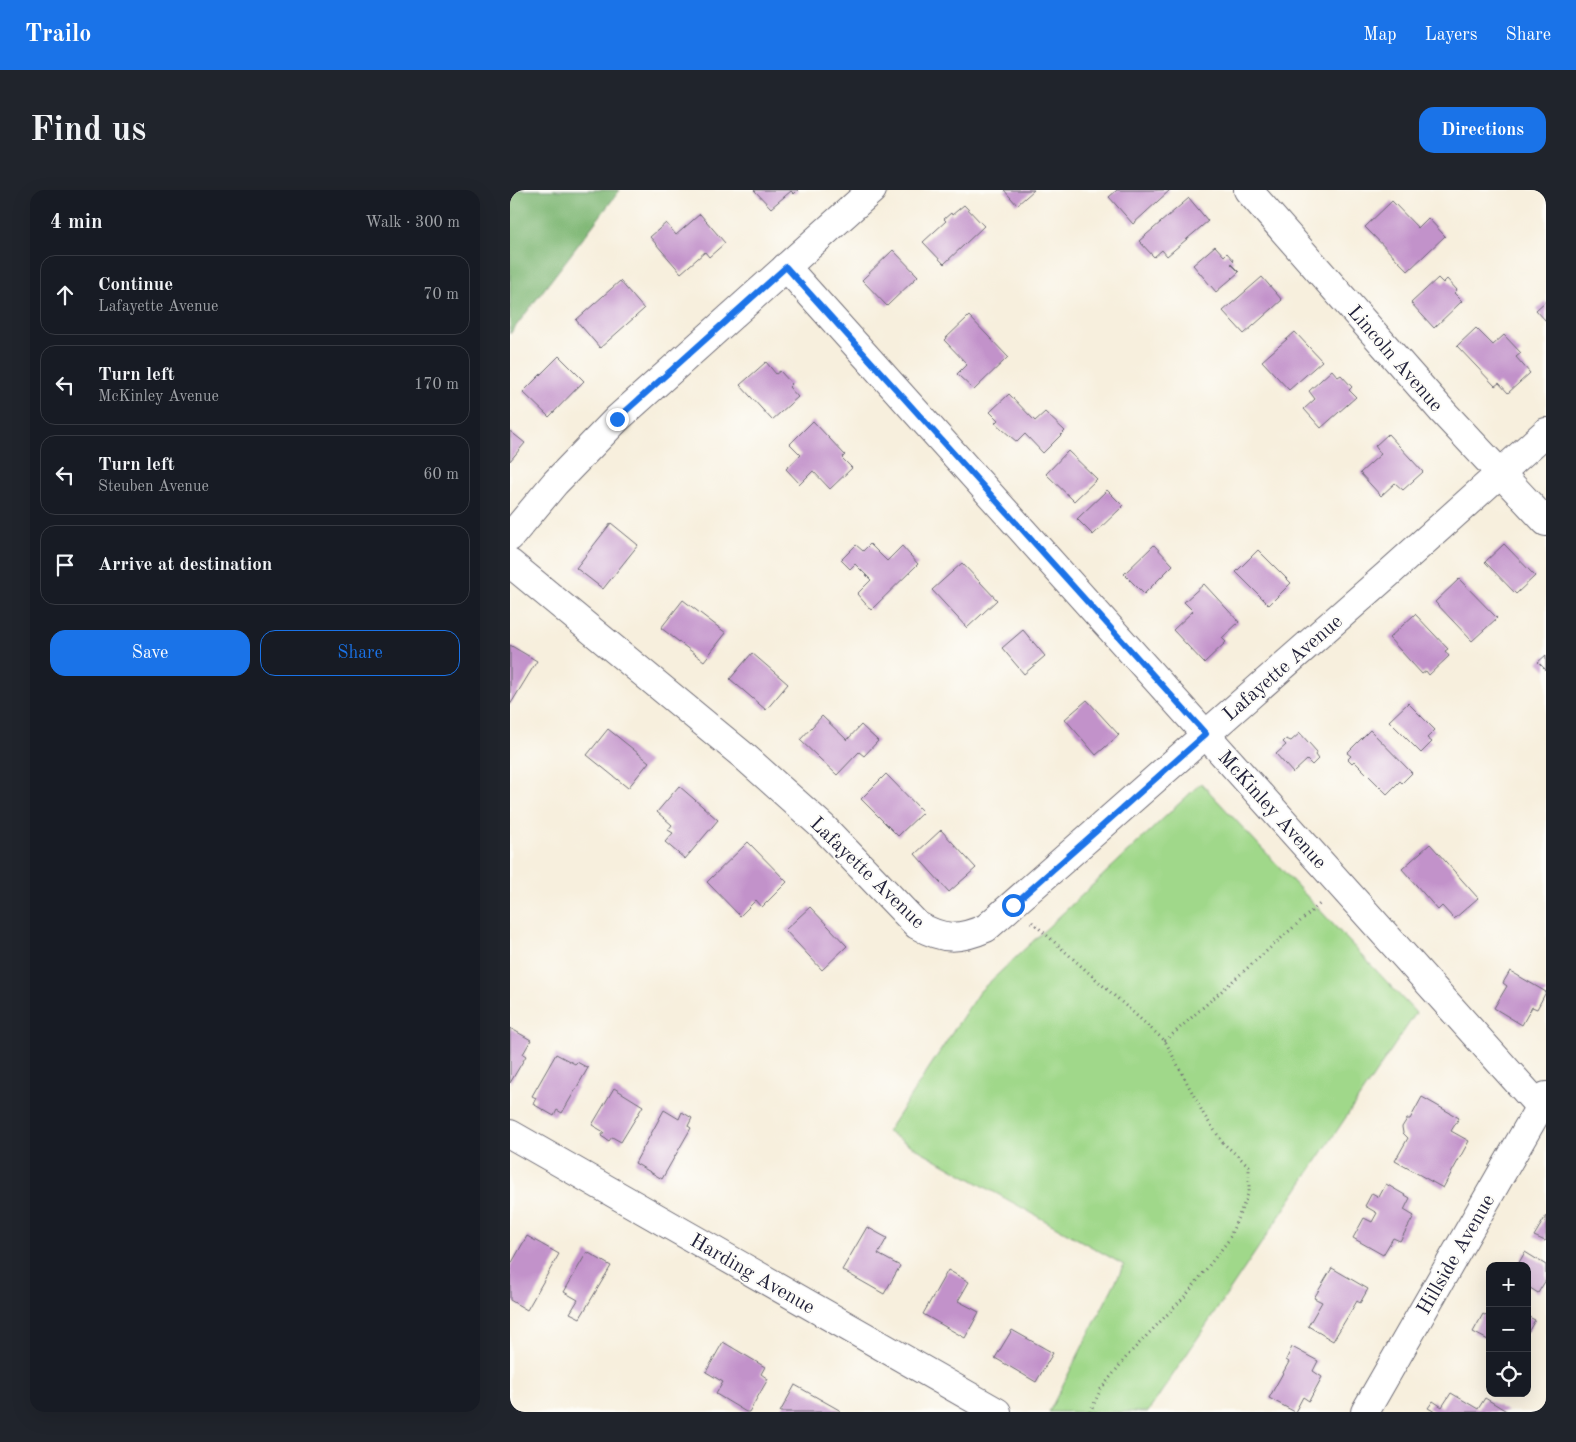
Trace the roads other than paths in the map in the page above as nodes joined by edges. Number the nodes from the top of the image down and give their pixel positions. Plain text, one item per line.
1 (872, 190) edge
2 (1248, 190) edge
3 (786, 267) junction
4 (1546, 432) edge
5 (1499, 472) junction
6 (1546, 522) edge
7 (510, 538) edge
8 (510, 563) edge
9 (1206, 734) junction
10 (1543, 1101) edge
11 (510, 1134) edge
12 (997, 1412) edge
13 (1365, 1412) edge

1 - 3 street
2 - 5 street, Lincoln Avenue
3 - 7 street
3 - 9 street, McKinley Avenue
4 - 5 street, Lafayette Avenue
5 - 6 street, Lincoln Avenue
5 - 9 street, Lafayette Avenue
8 - 9 street, Lafayette Avenue
9 - 10 street, McKinley Avenue
10 - 13 street, Hillside Avenue
11 - 12 street, Harding Avenue

